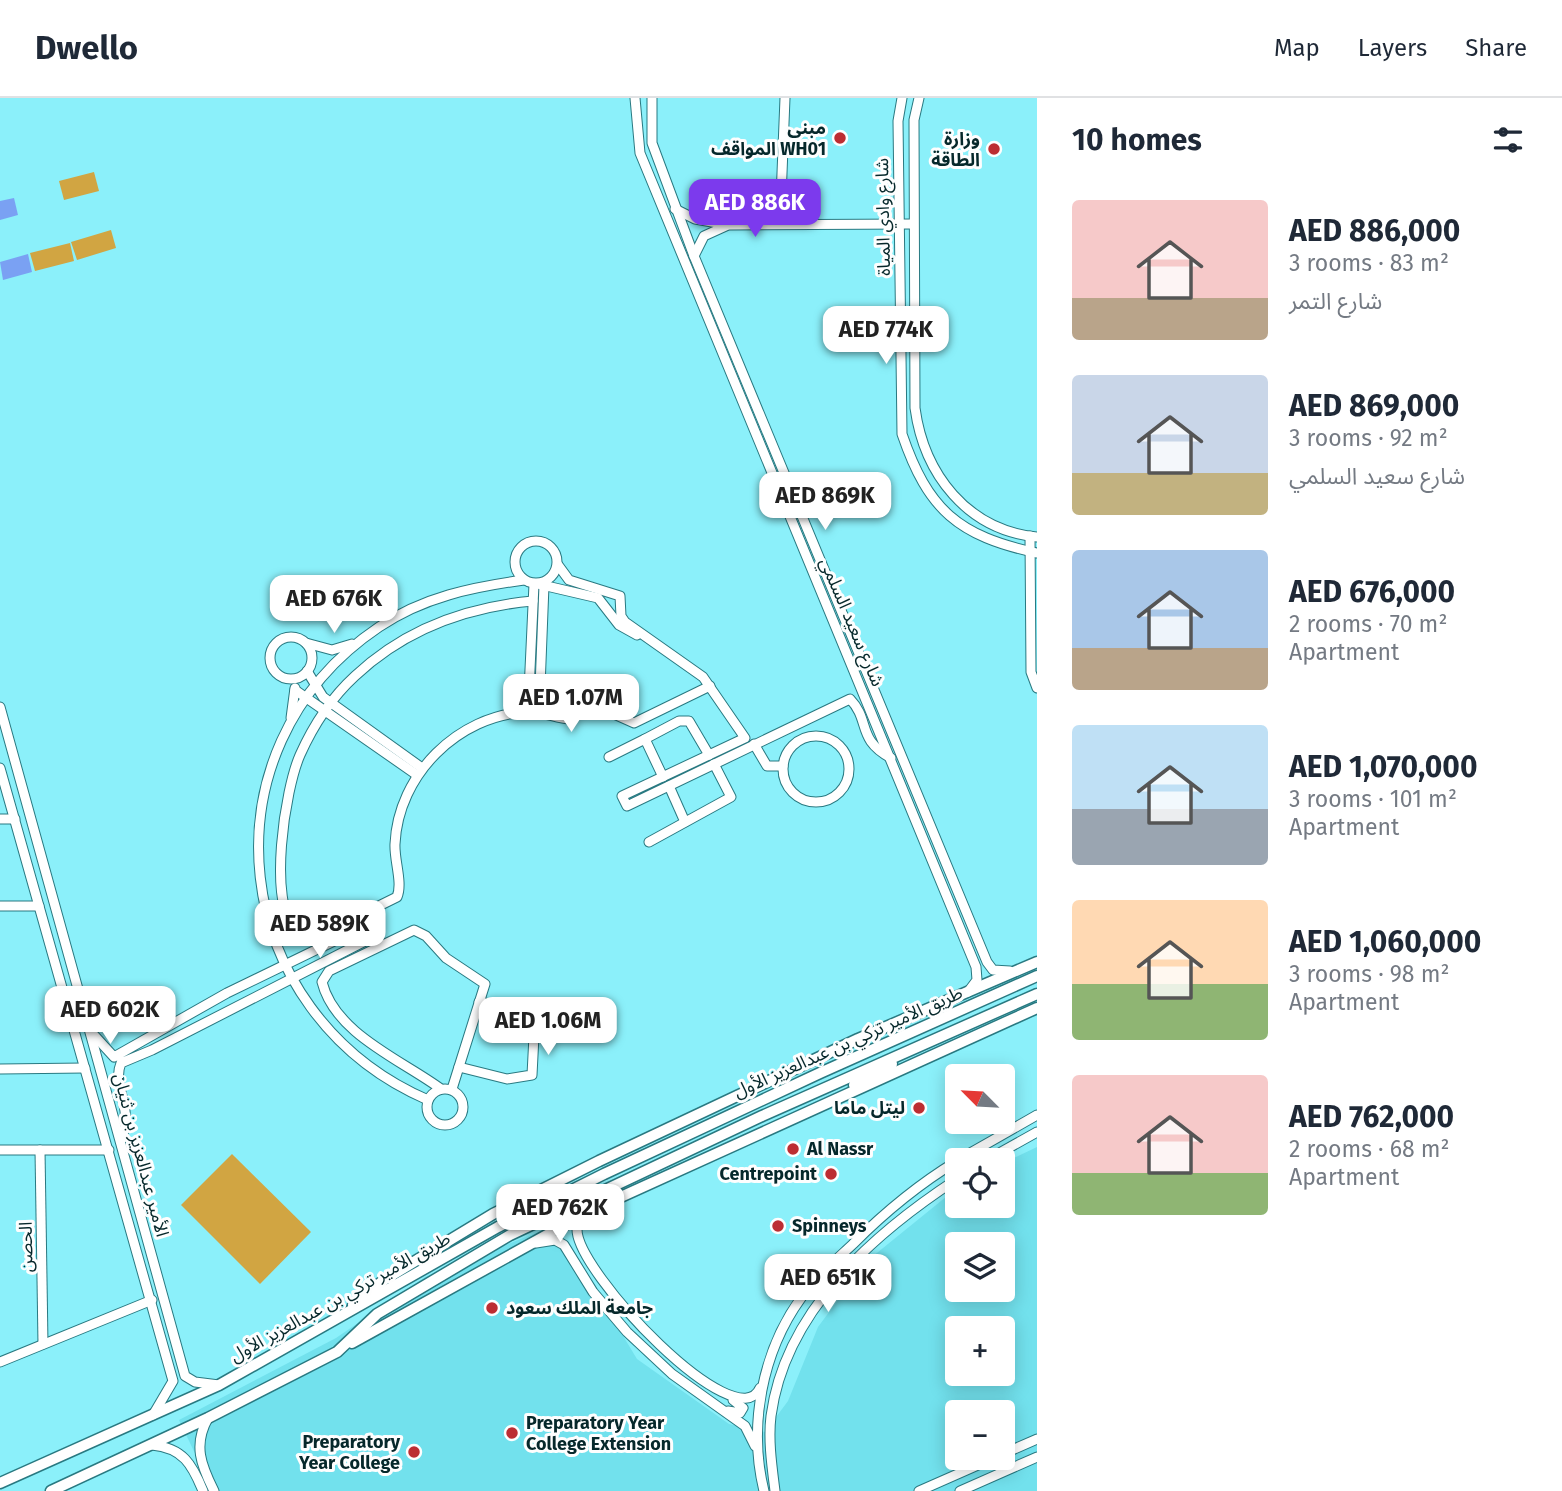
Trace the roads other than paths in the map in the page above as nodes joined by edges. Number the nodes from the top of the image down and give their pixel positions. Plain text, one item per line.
1 (635, 98) edge
2 (652, 98) edge
3 (785, 98) edge
4 (902, 98) edge
5 (919, 98) edge
6 (676, 208) junction
7 (780, 223) junction
8 (898, 224) junction
9 (913, 224) junction
10 (729, 225) junction
11 (694, 256) junction
12 (1034, 536) edge
13 (1033, 552) edge
14 (558, 565) junction
15 (535, 583) junction
16 (1033, 584) edge
17 (533, 601) junction
18 (363, 638) junction
19 (305, 642) junction
20 (662, 646) junction
21 (307, 671) junction
22 (292, 679) junction
23 (710, 686) junction
24 (315, 687) junction
25 (1037, 688) edge
26 (295, 690) junction
27 (540, 690) junction
28 (307, 699) junction
29 (584, 701) junction
30 (0, 707) edge
31 (328, 707) junction
32 (528, 712) junction
33 (539, 713) junction
34 (285, 736) junction
35 (645, 739) junction
36 (754, 744) junction
37 (609, 757) dead end
38 (891, 758) junction
39 (711, 759) junction
40 (17, 765) junction
41 (783, 766) junction
42 (0, 769) edge
43 (420, 771) junction
44 (663, 777) junction
45 (669, 786) junction
46 (0, 819) edge
47 (15, 819) junction
48 (685, 822) junction
49 (649, 842) dead end
50 (0, 906) edge
51 (39, 906) junction
52 (984, 953) junction
53 (972, 959) junction
54 (1037, 962) edge
55 (284, 965) junction
56 (1023, 969) junction
57 (1037, 976) edge
58 (290, 979) junction
59 (1037, 995) edge
60 (962, 997) junction
61 (989, 998) junction
62 (479, 1002) junction
63 (1037, 1008) edge
64 (978, 1019) junction
65 (90, 1030) junction
66 (152, 1036) junction
67 (156, 1048) junction
68 (459, 1067) junction
69 (85, 1068) junction
70 (0, 1069) edge
71 (788, 1073) junction
72 (447, 1089) junction
73 (428, 1100) junction
74 (816, 1108) junction
75 (1037, 1115) edge
76 (1037, 1132) edge
77 (121, 1140) junction
78 (980, 1148) edge
79 (1008, 1148) edge
80 (0, 1150) edge
81 (40, 1150) junction
82 (109, 1150) junction
83 (945, 1169) edge
84 (945, 1188) edge
85 (592, 1210) junction
86 (527, 1244) junction
87 (590, 1261) junction
88 (593, 1292) junction
89 (152, 1300) junction
90 (326, 1326) junction
91 (43, 1344) junction
92 (337, 1352) junction
93 (0, 1362) edge
94 (185, 1376) junction
95 (763, 1380) junction
96 (173, 1381) junction
97 (708, 1383) junction
98 (219, 1385) junction
99 (711, 1402) junction
100 (152, 1415) junction
101 (208, 1418) junction
102 (1037, 1439) edge
103 (151, 1445) junction
104 (1015, 1449) edge
105 (757, 1453) junction
106 (1037, 1457) edge
107 (967, 1470) edge
108 (0, 1483) edge
109 (58, 1489) edge
110 (203, 1491) edge
111 (214, 1491) edge
112 (764, 1491) edge
113 (775, 1491) edge
114 (919, 1491) edge
115 (960, 1491) edge

1 - 38 street, شارع سعيد السلمي
2 - 6 street, شارع سعيد السلمي
3 - 7 street
4 - 8 street, شارع وادي المياة
5 - 9 street, شارع وادي المياة
6 - 10 street
6 - 11 street, شارع سعيد السلمي
7 - 8 street
7 - 10 street
8 - 9 street
8 - 13 street, شارع وادي المياة
9 - 12 street, شارع وادي المياة
10 - 11 street
11 - 52 street, شارع سعيد السلمي
12 - 13 street
13 - 16 street
14 - 15 street
14 - 15 street
14 - 20 street
15 - 17 street
15 - 18 street
15 - 20 street
15 - 27 street
16 - 25 street
17 - 31 street
17 - 32 street
18 - 19 street
18 - 24 street
19 - 21 street
19 - 22 street
20 - 23 street
21 - 22 street
21 - 24 street
22 - 26 street
23 - 29 street
23 - 39 street
24 - 28 street
24 - 31 street
26 - 28 street
26 - 34 street
27 - 29 street
27 - 33 street
28 - 31 street
28 - 34 street
29 - 33 street
30 - 40 street, الأمير عبدالعزيز بن ثنيان
31 - 43 street
31 - 43 street
32 - 33 street
32 - 43 street
34 - 55 street
35 - 37 street
35 - 39 street
35 - 44 street
36 - 38 street
36 - 39 street
36 - 41 street
38 - 53 street, شارع سعيد السلمي
39 - 44 street
39 - 45 street
39 - 48 street
40 - 42 street
40 - 65 street, الأمير عبدالعزيز بن ثنيان
41 - 41 street
42 - 47 street, الأمير عبدالعزيز بن ثنيان
44 - 45 street
45 - 48 street
46 - 47 street
47 - 51 street, الأمير عبدالعزيز بن ثنيان
48 - 49 street
50 - 51 street
51 - 69 street, الأمير عبدالعزيز بن ثنيان
52 - 53 street
52 - 56 street, شارع سعيد السلمي
53 - 60 street, شارع سعيد السلمي
54 - 56 main road
55 - 58 street
55 - 58 street
55 - 66 street
56 - 60 main road
57 - 61 main road, طريق الأمير تركي بن عبدالعزيز الأول
58 - 67 street
58 - 73 street
59 - 64 main road, طريق الأمير تركي بن عبدالعزيز الأول
60 - 71 main road
61 - 71 main road
61 - 90 main road, طريق الأمير تركي بن عبدالعزيز الأول
62 - 68 street
62 - 68 street
62 - 72 street
63 - 74 main road
64 - 74 main road
64 - 92 main road, طريق الأمير تركي بن عبدالعزيز الأول
65 - 66 street
65 - 77 street, الأمير عبدالعزيز بن ثنيان
66 - 67 street
67 - 77 street
68 - 72 street
69 - 70 street
69 - 82 street, الأمير عبدالعزيز بن ثنيان
71 - 90 main road
72 - 73 street
72 - 73 street
74 - 85 main road
75 - 78 street
76 - 79 street
77 - 94 street, الأمير عبدالعزيز بن ثنيان
80 - 81 street
81 - 82 street
81 - 91 street, الحصن
82 - 89 street, الأمير عبدالعزيز بن ثنيان
83 - 95 street
84 - 113 street
85 - 86 main road
85 - 87 street
86 - 88 street
86 - 92 main road
87 - 88 street
87 - 97 street
88 - 99 street
89 - 91 street
89 - 96 street, الأمير عبدالعزيز بن ثنيان
90 - 98 main road, طريق الأمير تركي بن عبدالعزيز الأول
91 - 93 street
92 - 101 main road, طريق الأمير تركي بن عبدالعزيز الأول
94 - 96 street
94 - 98 street
95 - 97 street
95 - 105 street
96 - 100 street
97 - 99 street
98 - 100 main road, طريق الأمير تركي بن عبدالعزيز الأول
99 - 105 street
100 - 108 main road, طريق الأمير تركي بن عبدالعزيز الأول
101 - 103 main road, طريق الأمير تركي بن عبدالعزيز الأول
101 - 111 street
102 - 104 street
103 - 109 main road, طريق الأمير تركي بن عبدالعزيز الأول
103 - 110 street
105 - 112 street
106 - 115 street
107 - 114 street

